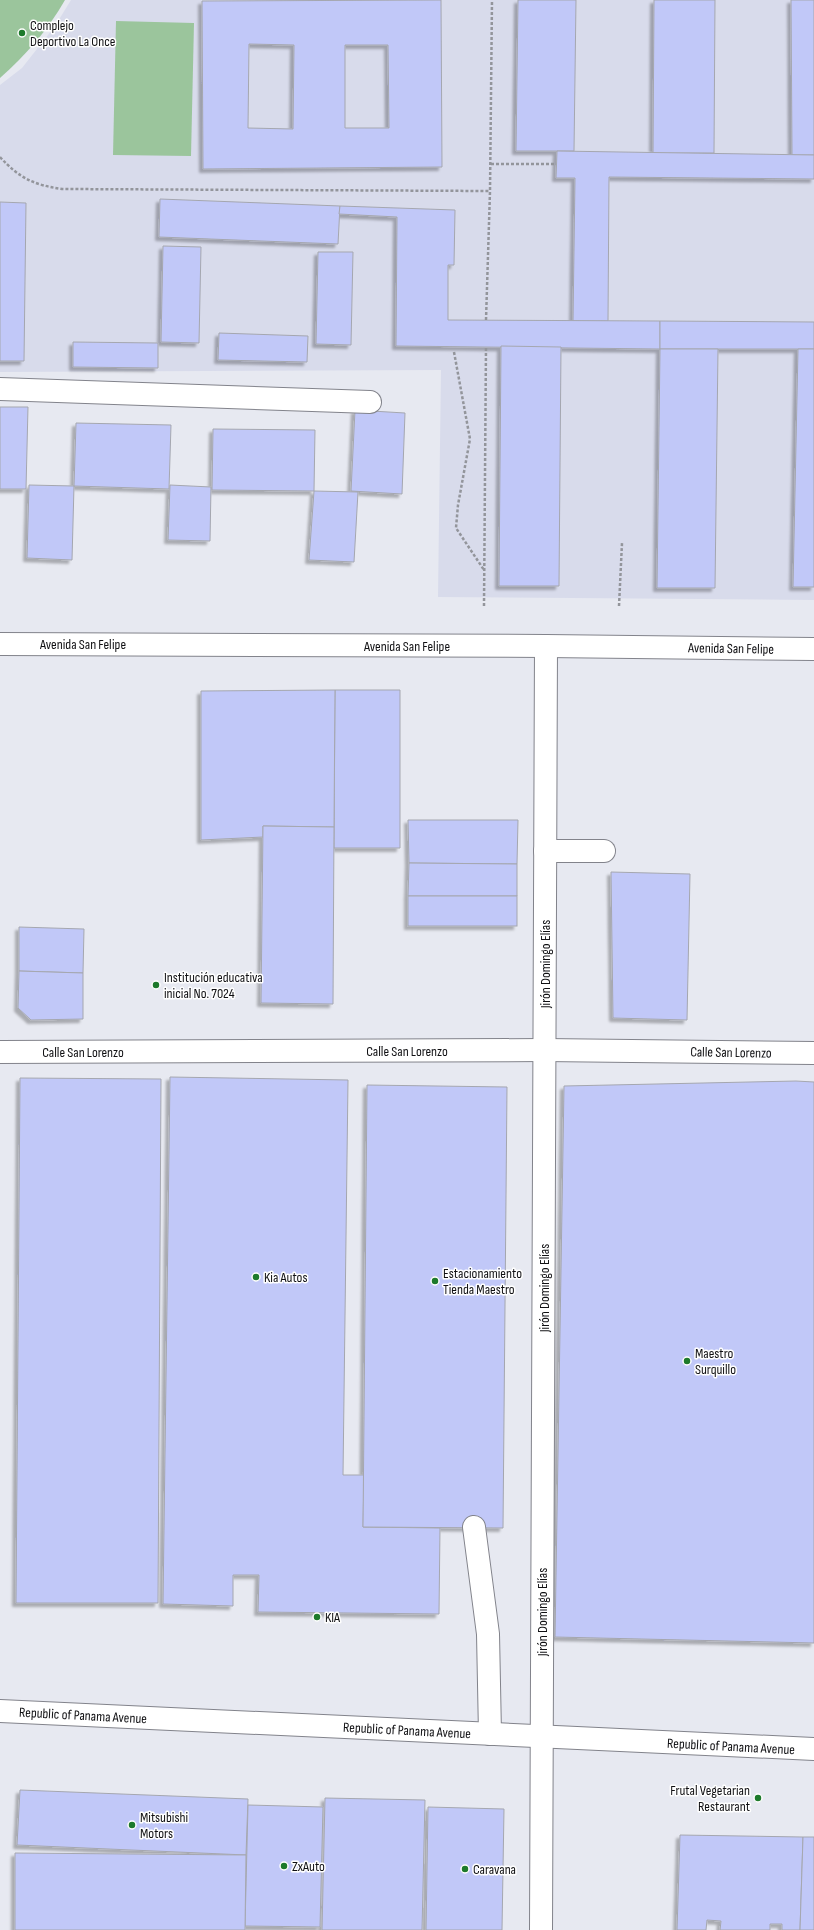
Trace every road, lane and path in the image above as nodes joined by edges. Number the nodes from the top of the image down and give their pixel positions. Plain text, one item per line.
1 (492, 0) edge
2 (0, 158) edge
3 (490, 164) junction
4 (556, 164) dead end
5 (490, 191) junction
6 (486, 320) dead end
7 (486, 346) dead end
8 (454, 352) dead end
9 (0, 389) edge
10 (370, 402) dead end
11 (622, 543) dead end
12 (484, 570) junction
13 (484, 606) dead end
14 (619, 606) dead end
15 (0, 644) edge
16 (546, 646) junction
17 (814, 649) edge
18 (545, 851) junction
19 (604, 851) dead end
20 (544, 1050) junction
21 (0, 1052) edge
22 (814, 1053) edge
23 (474, 1528) dead end
24 (0, 1711) edge
25 (490, 1734) junction
26 (542, 1737) junction
27 (814, 1750) edge
28 (541, 1930) edge

1 - 3 path
2 - 5 path
3 - 4 path
3 - 5 path
5 - 6 path
7 - 12 path
8 - 12 path
9 - 10 street
11 - 14 path
12 - 13 path
15 - 16 street, Avenida San Felipe
16 - 17 street, Avenida San Felipe
16 - 18 street, Jirón Domingo Elías
18 - 19 street
18 - 20 street, Jirón Domingo Elías
20 - 21 street, Calle San Lorenzo
20 - 22 street, Calle San Lorenzo
20 - 26 street, Jirón Domingo Elías
23 - 25 street
24 - 25 street, Republic of Panama Avenue
25 - 26 street, Republic of Panama Avenue
26 - 27 street, Republic of Panama Avenue
26 - 28 street, Jirón Domingo Elías

